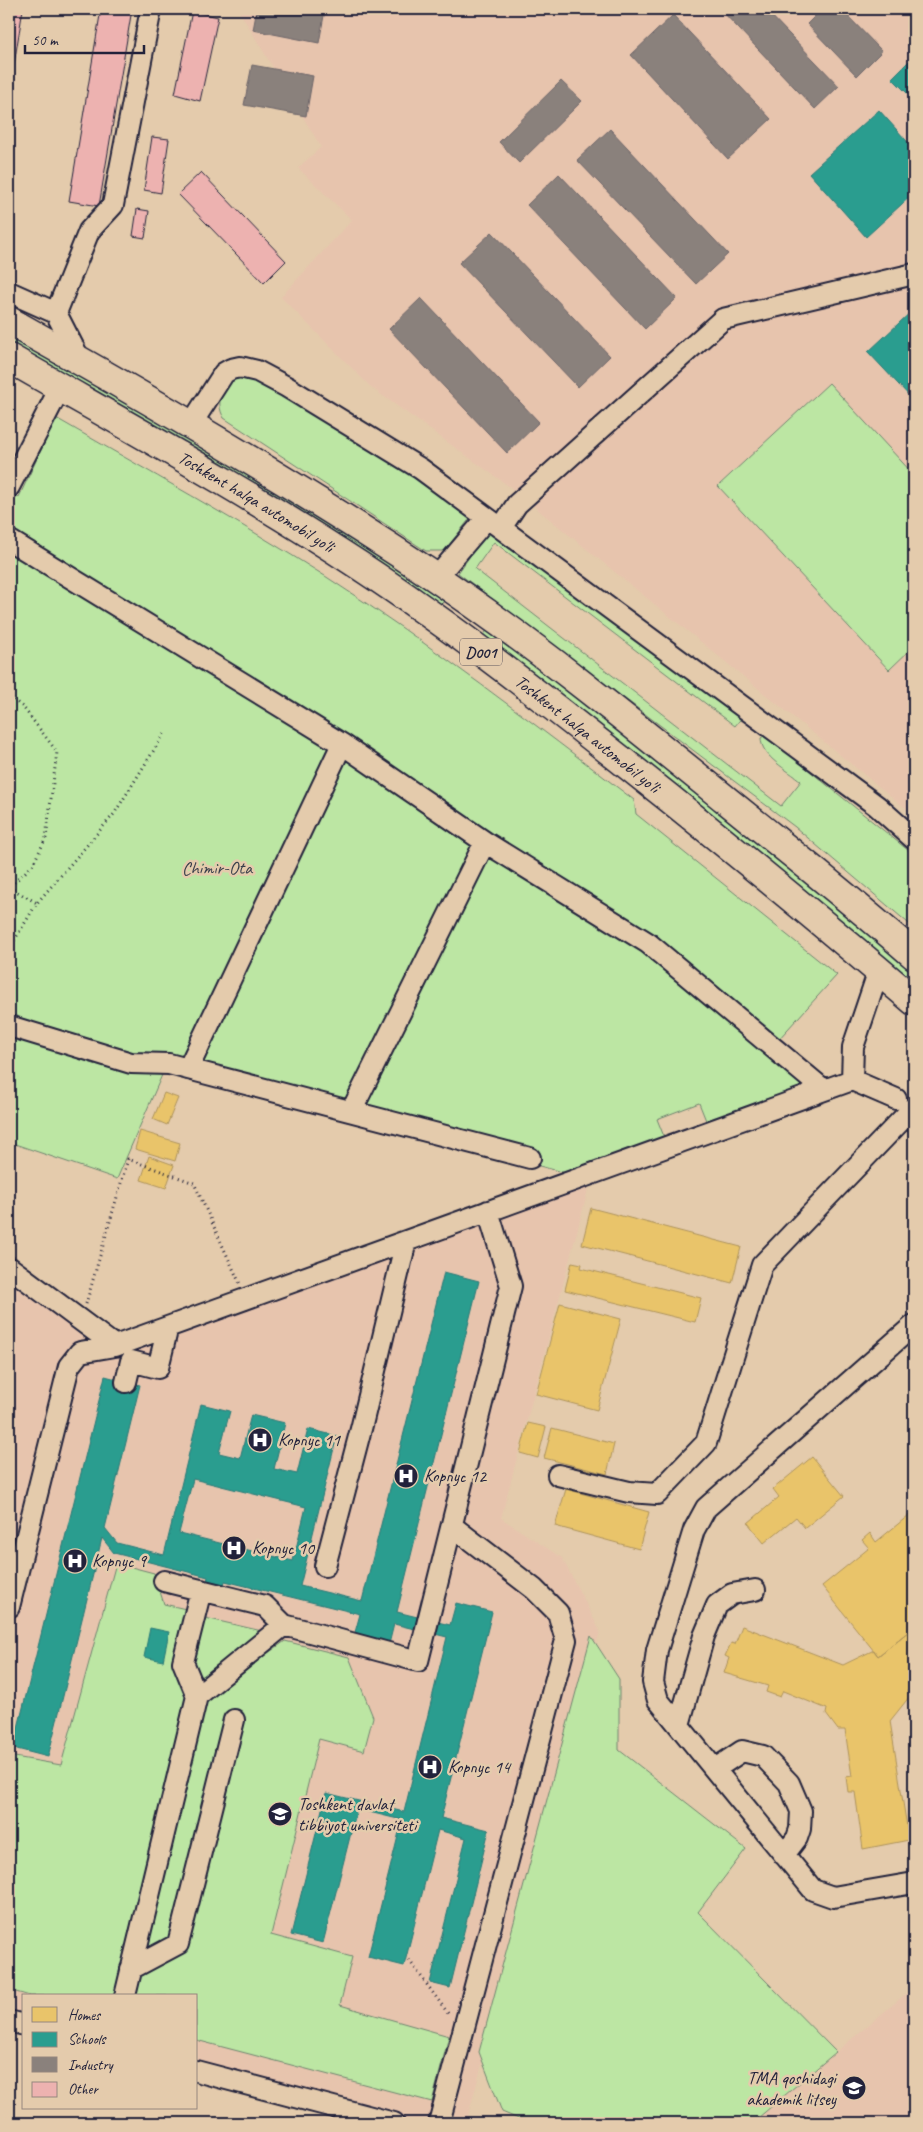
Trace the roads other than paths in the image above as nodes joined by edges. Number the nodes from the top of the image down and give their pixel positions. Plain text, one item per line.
1 (151, 9) edge
2 (914, 274) edge
3 (9, 292) edge
4 (56, 312) junction
5 (9, 321) edge
6 (9, 358) edge
7 (80, 362) junction
8 (60, 388) junction
9 (190, 426) junction
10 (9, 487) edge
11 (494, 523) junction
12 (9, 540) edge
13 (436, 578) junction
14 (474, 604) junction
15 (454, 632) junction
16 (342, 744) junction
17 (914, 839) edge
18 (485, 842) junction
19 (914, 955) edge
20 (878, 970) junction
21 (914, 1001) edge
22 (9, 1026) edge
23 (188, 1069) junction
24 (852, 1080) junction
25 (824, 1090) junction
26 (896, 1099) dead end
27 (914, 1107) edge
28 (352, 1110) junction
29 (530, 1158) dead end
30 (488, 1211) junction
31 (406, 1241) junction
32 (9, 1267) edge
33 (914, 1325) edge
34 (166, 1328) junction
35 (116, 1346) junction
36 (126, 1382) dead end
37 (558, 1475) dead end
38 (452, 1526) junction
39 (325, 1566) dead end
40 (164, 1581) dead end
41 (201, 1590) junction
42 (756, 1590) dead end
43 (9, 1608) edge
44 (284, 1625) junction
45 (198, 1696) junction
46 (234, 1720) dead end
47 (679, 1726) junction
48 (715, 1769) junction
49 (784, 1855) junction
50 (914, 1883) edge
51 (131, 1969) junction
52 (125, 1994) edge
53 (9, 2021) edge
54 (22, 2024) edge
55 (198, 2072) edge
56 (394, 2123) edge
57 (439, 2123) edge

1 - 4 lane
2 - 11 lane
3 - 4 lane
4 - 7 lane
5 - 7 highway, Toshkent halqa avtomobil yo'li / D001
6 - 8 highway, Toshkent halqa avtomobil yo'li / D001
7 - 9 highway, Toshkent halqa avtomobil yo'li / D001
8 - 10 lane
8 - 15 highway, Toshkent halqa avtomobil yo'li / D001
9 - 11 lane
9 - 13 highway, Toshkent halqa avtomobil yo'li / D001
11 - 13 lane
11 - 17 lane
12 - 16 lane
13 - 14 highway, Toshkent halqa avtomobil yo'li / D001
14 - 15 highway
14 - 19 highway, Toshkent halqa avtomobil yo'li / D001
15 - 20 highway, Toshkent halqa avtomobil yo'li / D001
16 - 18 lane
16 - 23 lane
18 - 25 lane
18 - 28 lane
20 - 21 highway, Toshkent halqa avtomobil yo'li / D001
20 - 24 lane
22 - 23 lane
23 - 28 lane
24 - 25 lane
24 - 26 lane
25 - 30 lane
27 - 37 lane
28 - 29 lane
30 - 31 lane
30 - 38 lane
31 - 34 lane
31 - 39 lane
32 - 35 lane
33 - 47 lane
34 - 35 lane
34 - 36 lane
35 - 43 lane
38 - 44 lane
38 - 57 lane
40 - 41 lane
41 - 44 lane
41 - 45 lane
42 - 47 lane
44 - 45 lane
45 - 51 lane
46 - 51 lane
47 - 48 lane
48 - 49 lane
48 - 49 lane
49 - 50 lane
51 - 52 lane
53 - 54 lane
55 - 56 lane

